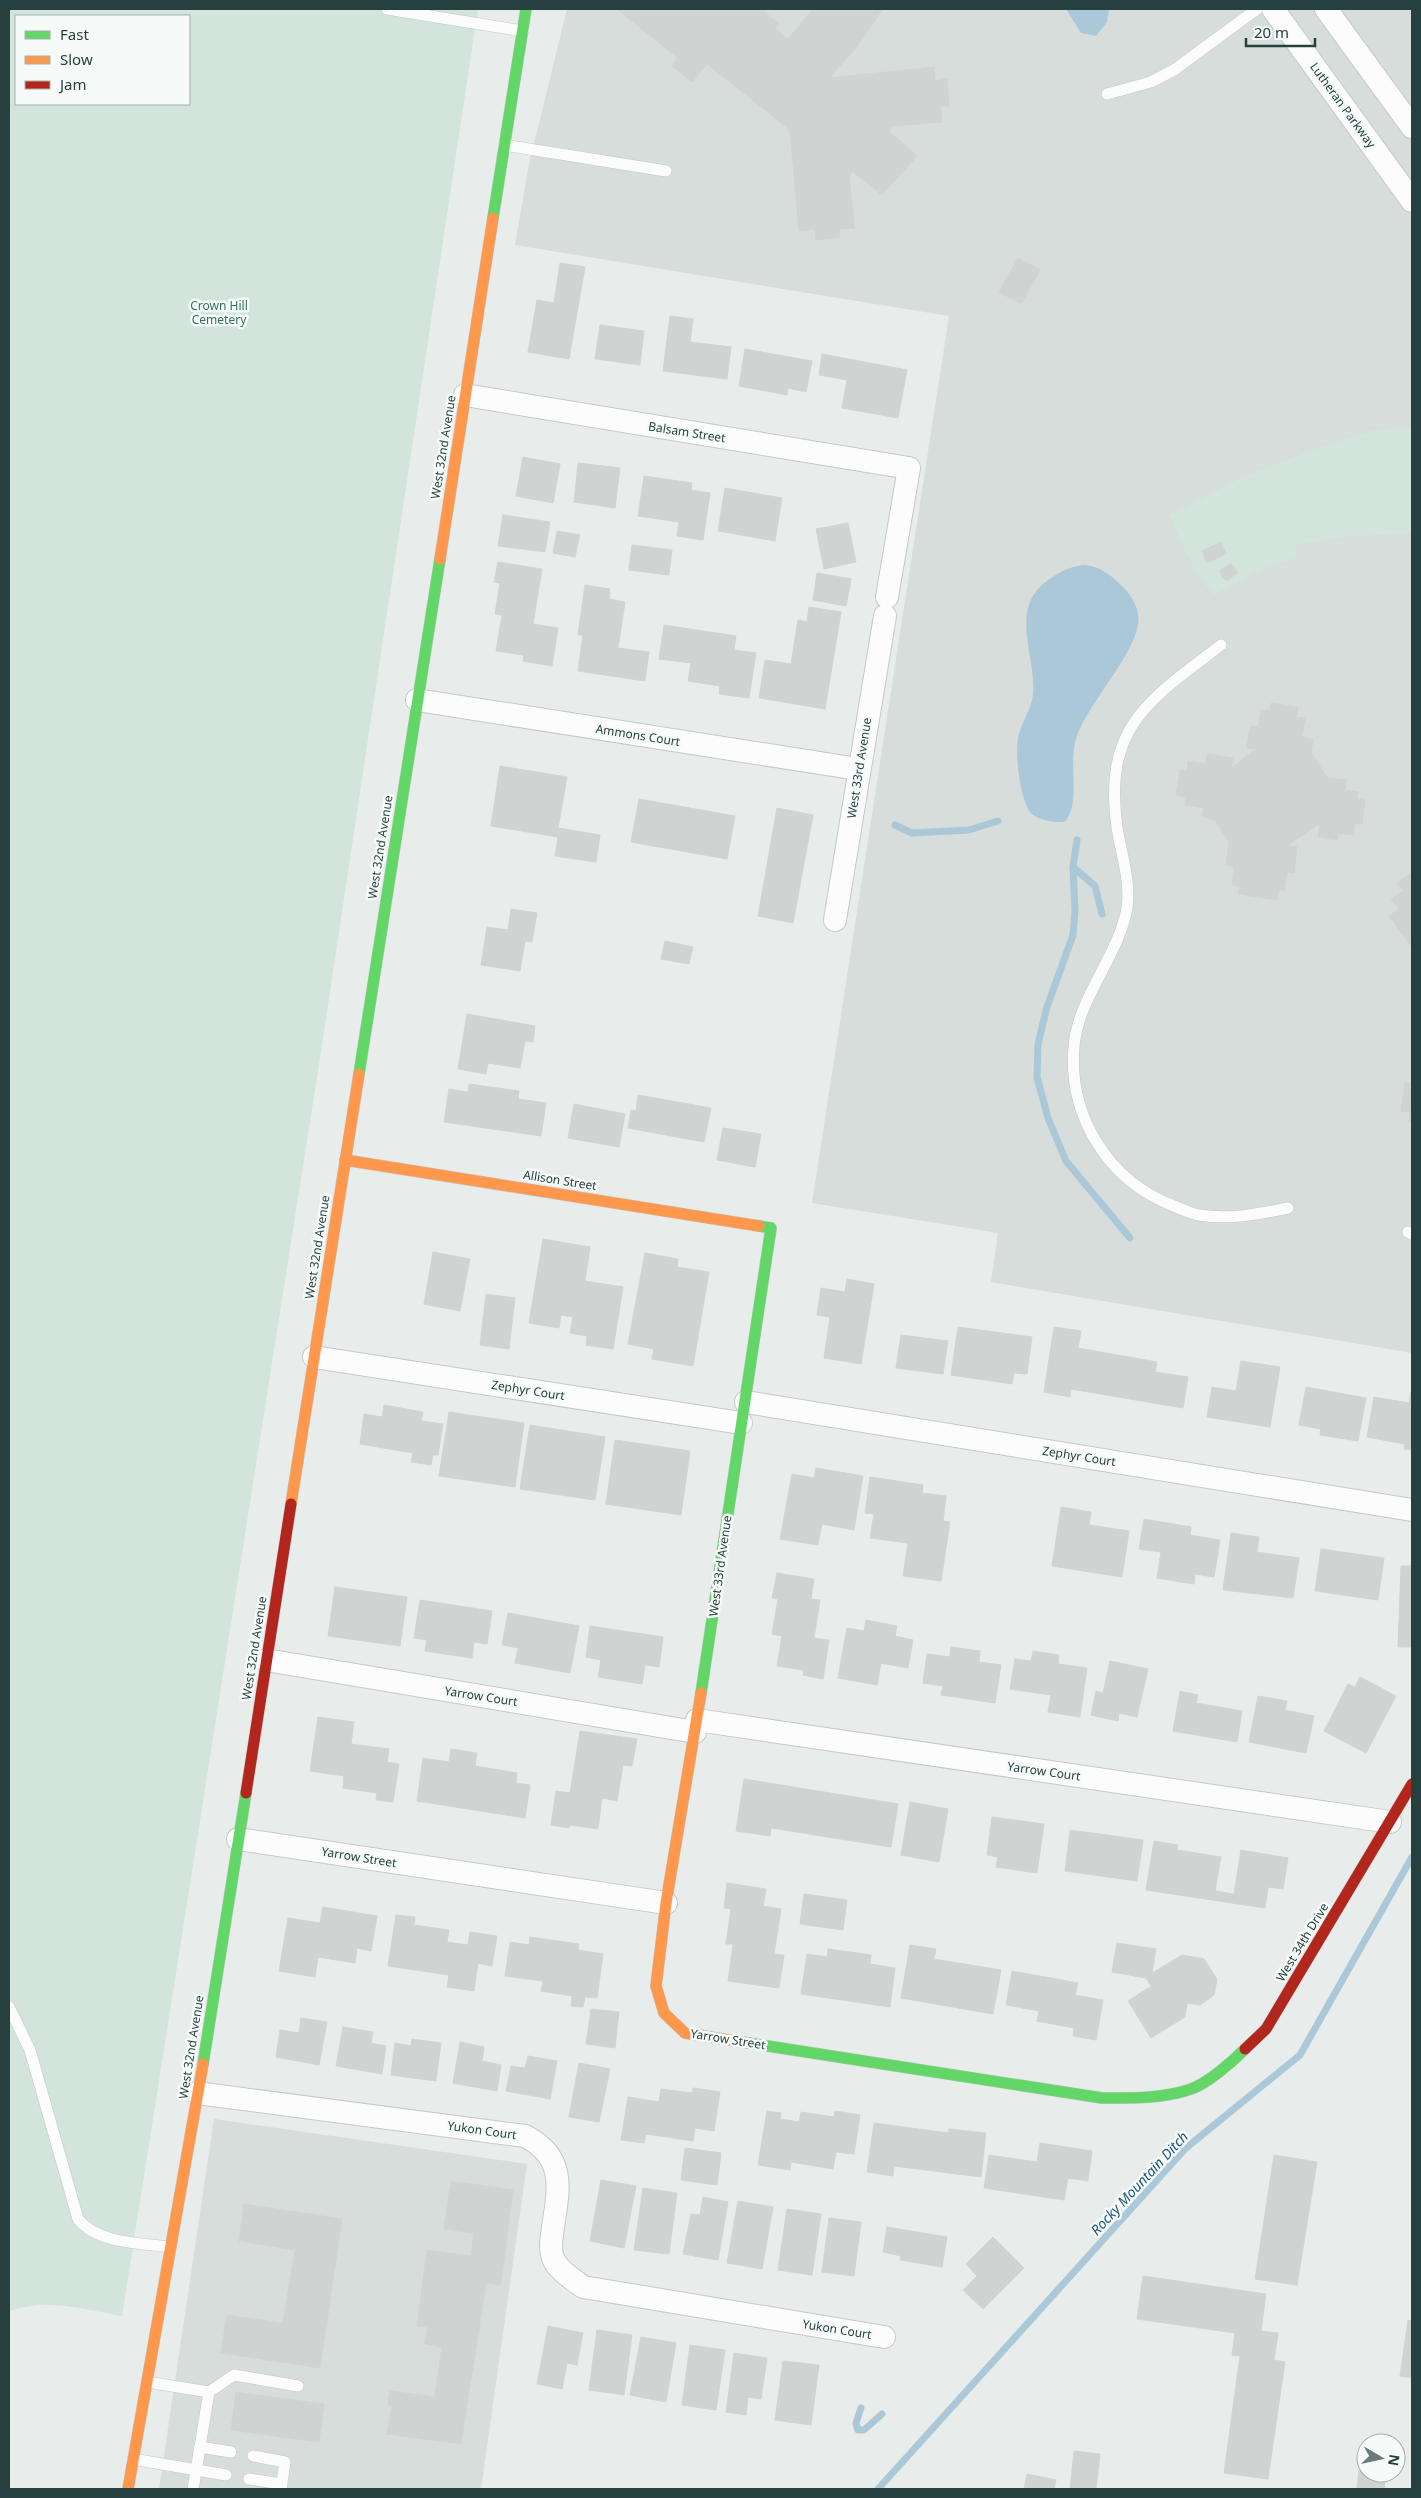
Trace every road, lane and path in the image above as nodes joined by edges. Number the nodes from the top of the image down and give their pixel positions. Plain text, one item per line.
1 (387, 9) edge
2 (526, 9) edge
3 (1256, 9) edge
4 (1273, 9) edge
5 (1326, 9) edge
6 (523, 31) junction
7 (1107, 94) dead end
8 (1412, 127) edge
9 (504, 145) junction
10 (666, 171) dead end
11 (1412, 201) edge
12 (465, 396) junction
13 (909, 468) joint
14 (1221, 645) dead end
15 (417, 700) junction
16 (858, 769) junction
17 (835, 920) dead end
18 (345, 1160) junction
19 (1288, 1208) dead end
20 (771, 1228) joint
21 (314, 1357) junction
22 (743, 1412) junction
23 (1412, 1510) edge
24 (266, 1660) junction
25 (696, 1726) junction
26 (1412, 1784) edge
27 (1390, 1822) junction
28 (238, 1839) junction
29 (666, 1903) junction
30 (9, 2006) edge
31 (1189, 2090) joint
32 (197, 2093) junction
33 (170, 2247) junction
34 (884, 2337) dead end
35 (147, 2382) junction
36 (298, 2386) dead end
37 (209, 2392) junction
38 (200, 2447) junction
39 (231, 2452) dead end
40 (253, 2456) dead end
41 (133, 2459) junction
42 (196, 2470) junction
43 (226, 2475) dead end
44 (249, 2479) dead end
45 (281, 2487) edge
46 (128, 2489) edge
47 (193, 2489) edge

1 - 6 lane
2 - 6 street, West 32nd Avenue
3 - 7 lane
4 - 11 street, Lutheran Parkway
5 - 8 street
6 - 9 street, West 32nd Avenue
9 - 10 lane
9 - 12 street, West 32nd Avenue
12 - 13 street, Balsam Street
12 - 15 street, West 32nd Avenue
13 - 16 street, West 33rd Avenue
14 - 19 lane
15 - 16 street, Ammons Court
15 - 18 street, West 32nd Avenue
16 - 17 street, West 33rd Avenue
18 - 20 street, Allison Street
18 - 21 street, West 32nd Avenue
20 - 22 street, West 33rd Avenue
21 - 22 street, Zephyr Court
21 - 24 street, West 32nd Avenue
22 - 23 street, Zephyr Court
22 - 25 street, West 33rd Avenue
24 - 25 street, Yarrow Court
24 - 28 street, West 32nd Avenue
25 - 27 street, Yarrow Court
25 - 29 street, West 33rd Avenue
26 - 27 street, West 34th Drive
27 - 31 street, West 34th Drive
28 - 29 street, Yarrow Street
28 - 32 street, West 32nd Avenue
29 - 31 street, Yarrow Street
30 - 33 lane
32 - 33 street, West 32nd Avenue
32 - 34 street, Yukon Court
33 - 35 street, West 32nd Avenue
35 - 37 lane
35 - 41 street, West 32nd Avenue
36 - 37 lane
37 - 38 lane
38 - 39 lane
38 - 42 lane
40 - 45 lane
41 - 42 lane
41 - 46 street, West 32nd Avenue
42 - 43 lane
42 - 47 lane
44 - 45 lane

